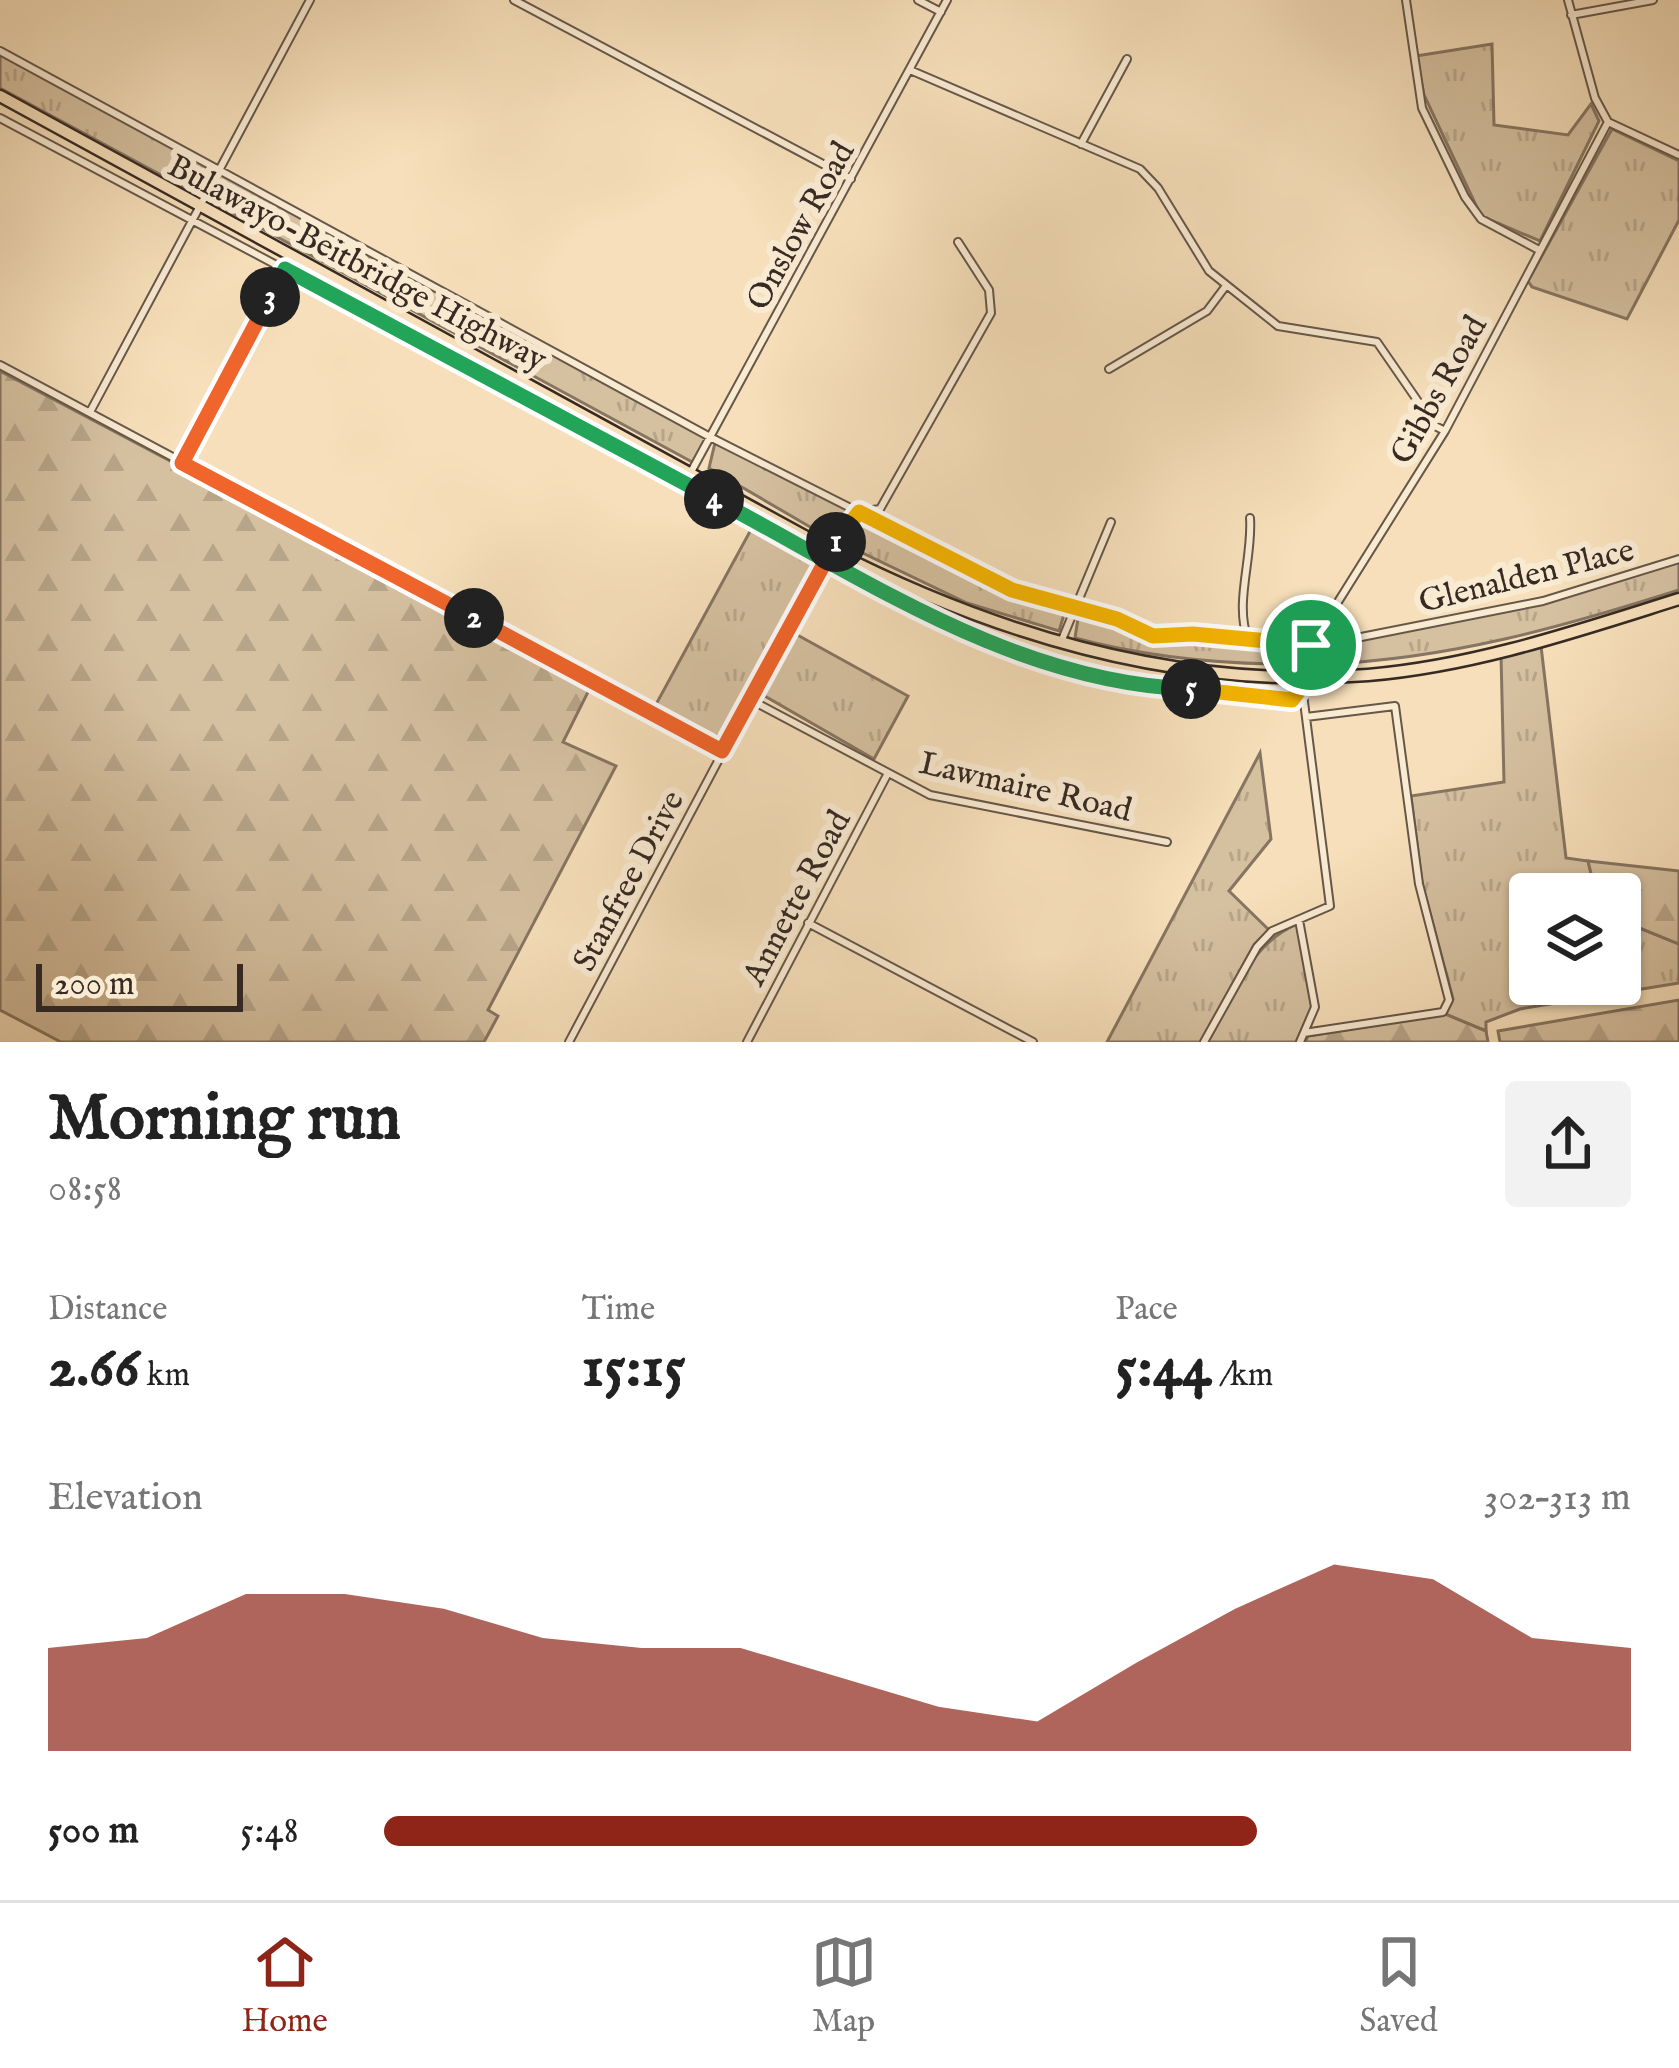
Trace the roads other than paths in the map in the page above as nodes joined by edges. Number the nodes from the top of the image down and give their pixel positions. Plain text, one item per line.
1 (310, 0) edge
2 (514, 0) edge
3 (917, 0) edge
4 (947, 0) edge
5 (1406, 0) edge
6 (1568, 0) edge
7 (1653, 0) edge
8 (940, 12) junction
9 (1571, 15) junction
10 (0, 51) edge
11 (1126, 58) dead end
12 (910, 70) junction
13 (0, 96) edge
14 (0, 118) edge
15 (1608, 122) junction
16 (1081, 144) junction
17 (1679, 155) edge
18 (218, 170) junction
19 (851, 179) junction
20 (199, 205) junction
21 (190, 223) junction
22 (958, 242) dead end
23 (1539, 250) junction
24 (285, 269) junction
25 (1225, 287) junction
26 (0, 364) edge
27 (1109, 369) dead end
28 (90, 412) junction
29 (590, 417) junction
30 (573, 423) junction
31 (1445, 431) junction
32 (710, 437) junction
33 (182, 463) junction
34 (691, 472) junction
35 (708, 489) junction
36 (859, 512) junction
37 (1250, 518) dead end
38 (1111, 522) dead end
39 (828, 556) junction
40 (1679, 559) edge
41 (1679, 599) edge
42 (1074, 608) junction
43 (1248, 639) junction
44 (1061, 642) junction
45 (1311, 645) junction
46 (1310, 676) junction
47 (1302, 691) junction
48 (751, 700) junction
49 (1306, 718) junction
50 (722, 751) junction
51 (887, 775) junction
52 (1167, 842) dead end
53 (1298, 920) junction
54 (808, 923) junction
55 (1304, 1033) junction
56 (569, 1042) edge
57 (747, 1042) edge
58 (1033, 1042) edge
59 (1204, 1042) edge
60 (1300, 1042) edge

1 - 18 street
2 - 19 street
3 - 8 street
4 - 8 street, Onslow Road
5 - 23 street
6 - 9 street
7 - 9 street
8 - 12 street, Onslow Road
9 - 15 street
10 - 18 street, Glenalden Place
11 - 16 street
12 - 16 street
12 - 19 street, Onslow Road
13 - 20 highway, Bulawayo-Beitbridge Highway
14 - 21 street
15 - 17 street
15 - 23 street, Gibbs Road
16 - 25 street
18 - 20 street
18 - 32 street, Glenalden Place
19 - 32 street, Onslow Road
20 - 21 street
20 - 29 highway, Bulawayo-Beitbridge Highway
21 - 24 street
21 - 28 street
22 - 36 street, Stanfree Drive
23 - 31 street, Gibbs Road
24 - 30 street
24 - 33 street
25 - 27 street
25 - 31 street
26 - 28 street
28 - 33 street
29 - 30 street
29 - 34 highway, Bulawayo-Beitbridge Highway
30 - 35 street
31 - 45 street, Gibbs Road
32 - 34 street, Onslow Road
32 - 36 street, Glenalden Place
33 - 50 street
34 - 35 highway, Bulawayo-Beitbridge Highway
35 - 39 highway, Bulawayo-Beitbridge Highway
36 - 39 street, Stanfree Drive
36 - 42 street, Glenalden Place
37 - 43 street
38 - 42 street
39 - 44 highway, Bulawayo-Beitbridge Highway
39 - 47 street
39 - 48 street, Stanfree Drive
40 - 45 street, Glenalden Place
41 - 46 highway, Bulawayo-Beitbridge Highway
42 - 43 street, Glenalden Place
42 - 44 street
43 - 45 street, Glenalden Place
44 - 46 highway, Bulawayo-Beitbridge Highway
45 - 46 street
46 - 47 street
47 - 49 street
48 - 50 street, Stanfree Drive
48 - 51 street, Lawmaire Road
49 - 53 street
49 - 55 street
50 - 56 street, Stanfree Drive
51 - 52 street, Lawmaire Road
51 - 54 street, Annette Road
53 - 55 street
53 - 59 street
54 - 57 street, Annette Road
54 - 58 street
55 - 60 street

